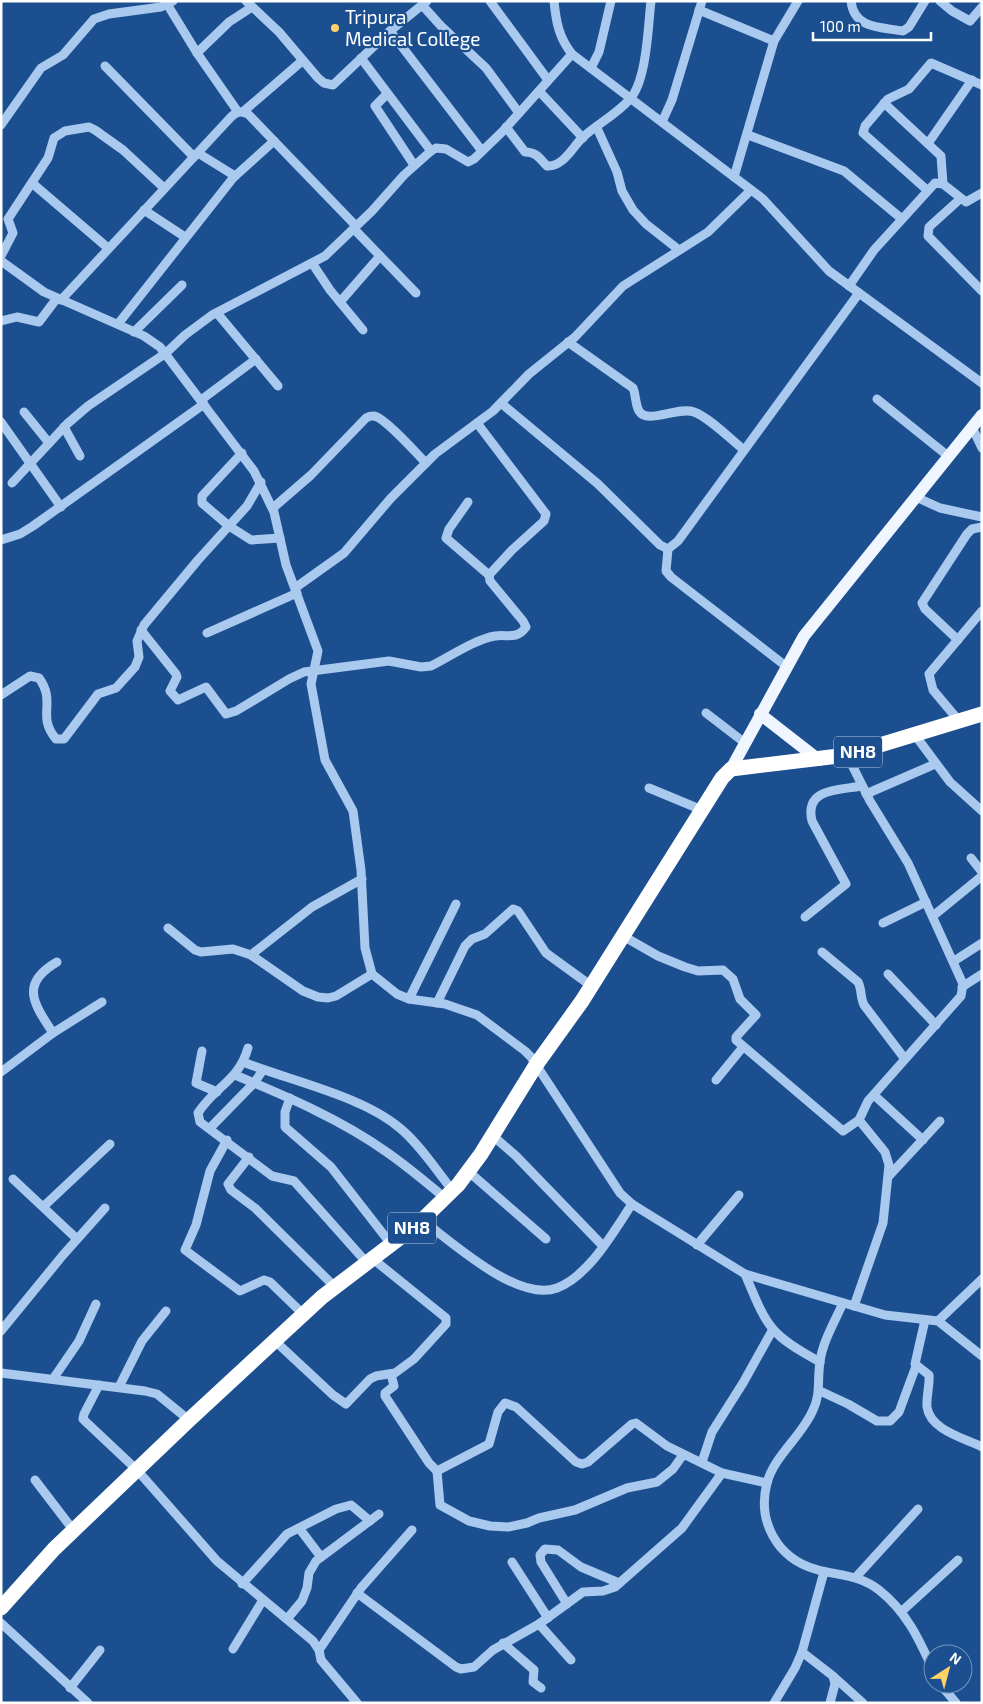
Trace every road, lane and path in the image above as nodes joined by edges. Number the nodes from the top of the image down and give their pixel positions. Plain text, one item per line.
1 (490, 1) edge
2 (554, 1) edge
3 (611, 1) edge
4 (651, 1) edge
5 (798, 1) edge
6 (851, 1) edge
7 (925, 1) edge
8 (940, 1) edge
9 (170, 2) edge
10 (424, 3) edge
11 (249, 4) edge
12 (700, 6) edge
13 (982, 8) edge
14 (390, 31) junction
15 (774, 41) junction
16 (197, 53) junction
17 (572, 54) junction
18 (361, 58) junction
19 (302, 61) junction
20 (105, 66) dead end
21 (591, 68) junction
22 (548, 80) junction
23 (972, 80) junction
24 (982, 85) edge
25 (539, 91) junction
26 (387, 94) junction
27 (631, 98) junction
28 (884, 103) junction
29 (241, 112) junction
30 (519, 113) junction
31 (662, 122) junction
32 (1, 125) edge
33 (506, 127) junction
34 (597, 128) junction
35 (748, 135) junction
36 (583, 138) junction
37 (274, 141) junction
38 (929, 142) junction
39 (431, 151) junction
40 (482, 151) junction
41 (196, 155) junction
42 (414, 166) junction
43 (235, 176) junction
44 (734, 177) junction
45 (32, 182) junction
46 (943, 184) junction
47 (164, 188) junction
48 (751, 190) junction
49 (927, 190) junction
50 (982, 193) edge
51 (960, 199) junction
52 (144, 210) junction
53 (902, 219) junction
54 (355, 228) junction
55 (185, 237) junction
56 (108, 248) junction
57 (679, 250) junction
58 (1, 256) edge
59 (380, 256) junction
60 (1, 261) edge
61 (312, 263) junction
62 (182, 285) dead end
63 (849, 286) junction
64 (982, 291) edge
65 (416, 293) dead end
66 (859, 293) junction
67 (59, 299) junction
68 (340, 302) junction
69 (217, 313) junction
70 (1, 321) edge
71 (118, 324) junction
72 (363, 330) dead end
73 (134, 332) junction
74 (568, 342) junction
75 (166, 353) junction
76 (256, 359) junction
77 (980, 379) edge
78 (278, 386) dead end
79 (877, 399) dead end
80 (203, 402) junction
81 (501, 403) junction
82 (24, 412) dead end
83 (982, 415) edge
84 (1, 422) edge
85 (477, 424) junction
86 (972, 427) junction
87 (64, 428) junction
88 (49, 443) junction
89 (982, 448) edge
90 (744, 450) junction
91 (242, 453) junction
92 (80, 456) dead end
93 (948, 456) junction
94 (30, 462) junction
95 (426, 463) junction
96 (261, 482) junction
97 (12, 483) dead end
98 (916, 497) junction
99 (468, 502) dead end
100 (61, 507) junction
101 (273, 508) junction
102 (982, 517) edge
103 (229, 526) junction
104 (982, 527) edge
105 (280, 538) junction
106 (1, 540) edge
107 (668, 549) junction
108 (489, 575) junction
109 (296, 590) junction
110 (982, 611) edge
111 (141, 630) junction
112 (206, 633) dead end
113 (958, 640) junction
114 (787, 667) junction
115 (314, 672) junction
116 (1, 695) edge
117 (706, 713) dead end
118 (760, 714) junction
119 (982, 714) edge
120 (959, 721) junction
121 (915, 735) junction
122 (746, 744) junction
123 (847, 755) junction
124 (820, 760) junction
125 (935, 764) junction
126 (730, 770) junction
127 (649, 788) dead end
128 (864, 790) junction
129 (702, 810) junction
130 (982, 811) edge
131 (972, 858) dead end
132 (982, 874) edge
133 (362, 879) junction
134 (926, 902) junction
135 (456, 904) dead end
136 (932, 916) junction
137 (805, 917) dead end
138 (883, 923) dead end
139 (168, 928) dead end
140 (623, 936) junction
141 (982, 943) edge
142 (822, 952) dead end
143 (251, 955) junction
144 (954, 961) junction
145 (57, 962) dead end
146 (372, 974) junction
147 (888, 974) dead end
148 (982, 974) edge
149 (590, 986) junction
150 (962, 987) junction
151 (410, 999) junction
152 (102, 1002) dead end
153 (438, 1003) junction
154 (936, 1025) junction
155 (53, 1033) junction
156 (743, 1047) junction
157 (248, 1048) dead end
158 (202, 1051) dead end
159 (905, 1060) junction
160 (243, 1062) junction
161 (536, 1066) junction
162 (263, 1070) junction
163 (1, 1072) edge
164 (235, 1075) junction
165 (716, 1080) dead end
166 (254, 1083) junction
167 (217, 1092) junction
168 (874, 1095) junction
169 (290, 1098) junction
170 (859, 1120) junction
171 (940, 1121) dead end
172 (210, 1128) junction
173 (493, 1136) junction
174 (226, 1140) junction
175 (923, 1140) junction
176 (110, 1144) dead end
177 (248, 1158) junction
178 (468, 1172) junction
179 (888, 1178) junction
180 (13, 1179) dead end
181 (449, 1194) junction
182 (739, 1196) dead end
183 (632, 1204) junction
184 (44, 1206) junction
185 (105, 1208) dead end
186 (422, 1220) junction
187 (77, 1240) junction
188 (546, 1240) dead end
189 (391, 1244) junction
190 (697, 1244) junction
191 (603, 1246) junction
192 (370, 1261) junction
193 (744, 1274) junction
194 (982, 1279) edge
195 (335, 1287) junction
196 (843, 1303) junction
197 (96, 1304) dead end
198 (854, 1306) junction
199 (166, 1311) dead end
200 (303, 1314) junction
201 (925, 1320) junction
202 (938, 1321) junction
203 (1, 1331) edge
204 (772, 1331) junction
205 (275, 1341) junction
206 (982, 1356) edge
207 (820, 1362) junction
208 (916, 1366) junction
209 (1, 1372) edge
210 (391, 1374) junction
211 (53, 1379) junction
212 (99, 1385) junction
213 (119, 1387) junction
214 (820, 1391) junction
215 (188, 1420) junction
216 (982, 1447) edge
217 (683, 1454) junction
218 (702, 1462) junction
219 (137, 1470) junction
220 (437, 1471) junction
221 (722, 1473) junction
222 (35, 1480) dead end
223 (767, 1483) junction
224 (918, 1509) dead end
225 (379, 1514) dead end
226 (370, 1520) junction
227 (299, 1528) junction
228 (412, 1530) dead end
229 (74, 1531) junction
230 (321, 1557) junction
231 (958, 1560) dead end
232 (512, 1562) dead end
233 (824, 1572) junction
234 (856, 1577) junction
235 (619, 1583) junction
236 (242, 1584) junction
237 (357, 1593) junction
238 (263, 1600) junction
239 (567, 1604) junction
240 (1, 1608) edge
241 (901, 1612) junction
242 (548, 1618) junction
243 (287, 1619) junction
244 (1, 1624) edge
245 (539, 1624) junction
246 (503, 1643) junction
247 (923, 1648) edge
248 (233, 1649) dead end
249 (100, 1650) dead end
250 (319, 1650) junction
251 (802, 1652) junction
252 (571, 1660) dead end
253 (834, 1677) junction
254 (70, 1688) junction
255 (540, 1688) dead end
256 (88, 1703) edge
257 (357, 1703) edge
258 (774, 1703) edge
259 (830, 1703) edge
260 (863, 1703) edge

1 - 22 street
2 - 17 street
3 - 21 street
4 - 27 street
5 - 15 street
6 - 7 street
8 - 13 street
9 - 16 street
9 - 32 street
10 - 14 street
10 - 30 street
11 - 16 street
11 - 19 street
12 - 15 street
12 - 31 street
14 - 18 street
14 - 40 street
15 - 35 street
16 - 29 street
17 - 21 street
17 - 22 street
18 - 19 street
18 - 26 street
19 - 29 street
20 - 41 street
21 - 27 street
22 - 25 street
23 - 24 street
23 - 28 street
23 - 38 street
25 - 30 street
25 - 36 street
26 - 39 street
26 - 42 street
27 - 31 street
27 - 34 street
28 - 38 street
28 - 49 street
29 - 37 street
29 - 41 street
30 - 33 street
31 - 44 street
33 - 36 street
33 - 40 street
34 - 36 street
34 - 57 street
35 - 44 street
35 - 53 street
37 - 43 street
37 - 54 street
38 - 46 street
39 - 40 street
39 - 42 street
41 - 43 street
41 - 47 street
42 - 54 street
43 - 55 street
44 - 48 street
45 - 47 street
45 - 56 street
45 - 58 street
46 - 49 street
46 - 51 street
47 - 52 street
48 - 57 street
48 - 63 street
49 - 53 street
50 - 51 street
51 - 64 street
52 - 55 street
52 - 56 street
53 - 63 street
54 - 59 street
54 - 61 street
55 - 71 street
56 - 67 street
57 - 74 street
59 - 65 street
59 - 68 street
60 - 67 street
61 - 68 street
61 - 69 street
62 - 73 street
63 - 66 street
66 - 77 street
66 - 90 street
67 - 70 street
67 - 71 street
68 - 72 street
69 - 75 street
69 - 76 street
71 - 73 street
73 - 75 street
74 - 81 street
74 - 90 street
75 - 80 street
75 - 87 street
76 - 78 street
76 - 80 street
79 - 93 street
80 - 91 street
80 - 100 street
81 - 85 street
81 - 107 street
82 - 88 street
83 - 86 main road
84 - 94 street
85 - 95 street
85 - 108 street
86 - 89 street
86 - 93 main road
87 - 88 street
87 - 92 street
88 - 94 street
90 - 107 street
91 - 96 street
91 - 103 street
93 - 98 main road
94 - 97 street
94 - 100 street
95 - 101 street
95 - 109 street
96 - 101 street
96 - 103 street
98 - 102 street
98 - 114 main road
99 - 108 street
100 - 106 street
101 - 105 street
103 - 105 street
103 - 111 street
104 - 113 street
105 - 109 street
107 - 114 street
108 - 115 street
109 - 112 street
109 - 115 street
110 - 113 street
111 - 115 street
111 - 116 street
113 - 120 street
114 - 118 main road
115 - 133 street
117 - 122 street
118 - 122 main road
118 - 124 main road
119 - 120 highway, NH8
120 - 121 highway, NH8
121 - 123 highway, NH8
121 - 125 street
122 - 126 main road
123 - 124 highway, NH8
123 - 128 street
124 - 126 highway, NH8
125 - 128 street
125 - 130 street
126 - 129 highway, NH8
127 - 129 street
128 - 134 street
128 - 137 street
129 - 140 highway, NH8
131 - 132 street
132 - 136 street
133 - 143 street
133 - 146 street
134 - 136 street
134 - 138 street
135 - 151 street
136 - 144 street
139 - 143 street
140 - 149 highway, NH8
140 - 156 street
141 - 144 street
142 - 159 street
143 - 146 street
144 - 150 street
145 - 155 street
146 - 151 street
147 - 154 street
148 - 150 street
149 - 153 street
149 - 161 highway, NH8
150 - 154 street
151 - 153 street
152 - 155 street
153 - 161 street
154 - 159 street
155 - 163 street
156 - 165 street
156 - 170 street
157 - 160 street
158 - 167 street
159 - 168 street
160 - 162 street
160 - 164 street
161 - 173 highway, NH8
161 - 183 street
162 - 166 street
162 - 181 street
164 - 166 street
164 - 167 street
166 - 169 street
166 - 172 street
167 - 172 street
168 - 170 street
168 - 175 street
169 - 181 street
169 - 189 street
170 - 179 street
171 - 175 street
172 - 174 street
173 - 178 highway, NH8
173 - 191 street
174 - 177 street
174 - 200 street
175 - 179 street
176 - 184 street
177 - 192 street
177 - 195 street
178 - 181 highway, NH8
178 - 188 street
179 - 198 street
180 - 184 street
181 - 186 highway, NH8
182 - 190 street
183 - 190 street
183 - 191 street
184 - 187 street
185 - 187 street
186 - 189 highway, NH8
186 - 191 street
187 - 203 street
189 - 192 highway, NH8
190 - 193 street
192 - 195 highway, NH8
192 - 210 street
193 - 196 street
193 - 204 street
194 - 202 street
195 - 200 highway, NH8
196 - 198 street
196 - 207 street
197 - 211 street
198 - 201 street
199 - 213 street
200 - 205 highway, NH8
201 - 202 street
201 - 208 street
202 - 206 street
204 - 207 street
204 - 218 street
205 - 210 street
205 - 215 highway, NH8
207 - 214 street
208 - 214 street
208 - 216 street
209 - 211 street
210 - 220 street
211 - 212 street
212 - 213 street
212 - 219 street
213 - 215 street
214 - 223 street
215 - 219 highway, NH8
217 - 218 street
217 - 220 street
217 - 220 street
218 - 221 street
219 - 229 highway, NH8
219 - 236 street
221 - 223 street
221 - 235 street
222 - 229 street
223 - 233 street
224 - 234 street
225 - 226 street
226 - 227 street
226 - 230 street
227 - 230 street
227 - 236 street
228 - 237 street
229 - 240 highway, NH8
230 - 243 street
231 - 241 street
232 - 242 street
233 - 234 street
233 - 251 street
234 - 241 street
235 - 239 street
235 - 239 street
236 - 238 street
237 - 246 street
237 - 250 street
238 - 243 street
238 - 248 street
239 - 242 street
241 - 247 street
242 - 245 street
243 - 250 street
244 - 254 street
245 - 246 street
245 - 252 street
246 - 255 street
249 - 254 street
250 - 257 street
251 - 253 street
251 - 258 street
253 - 259 street
253 - 260 street
254 - 256 street

